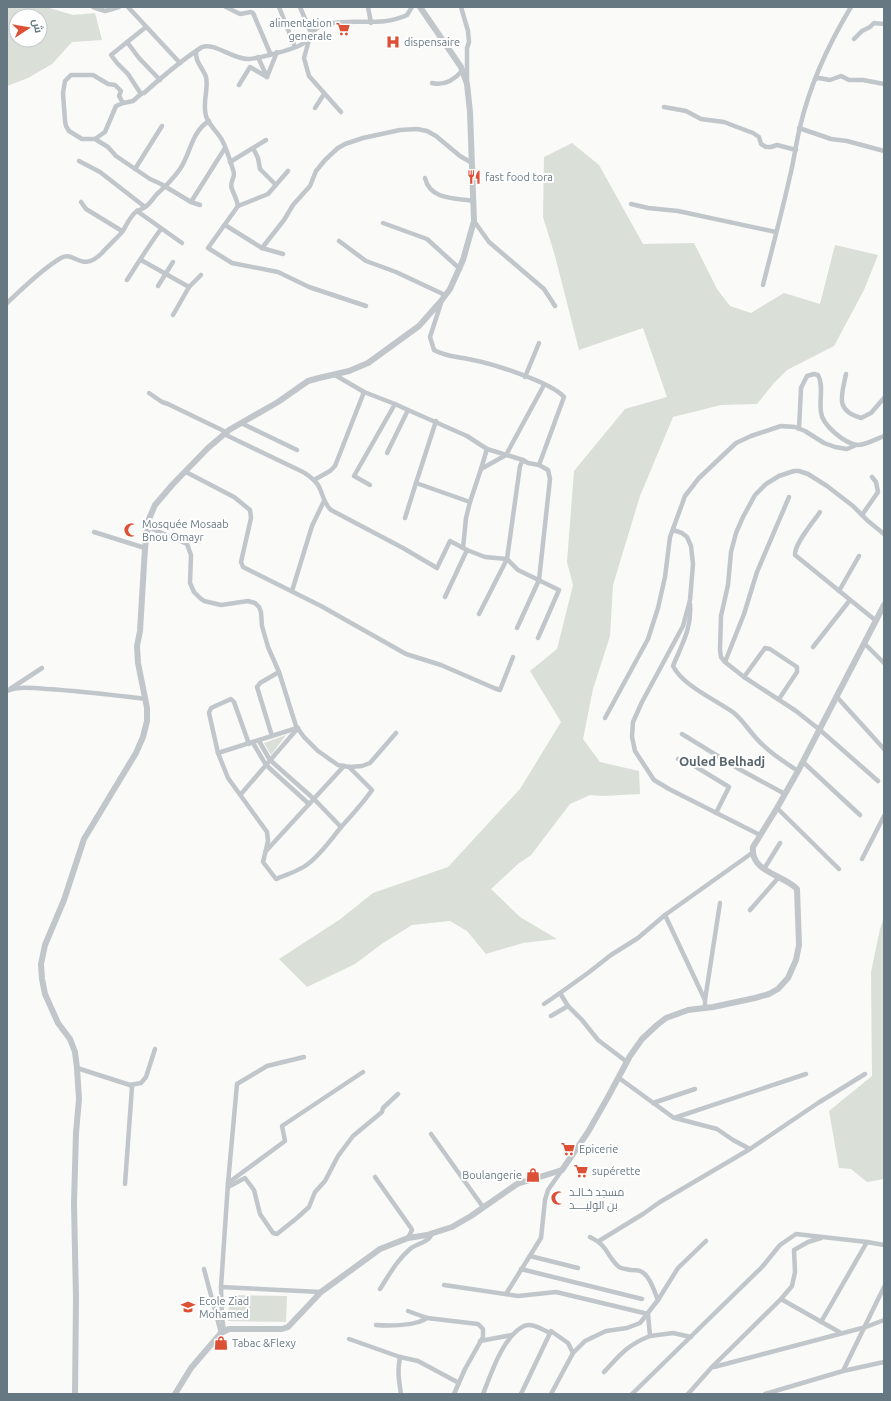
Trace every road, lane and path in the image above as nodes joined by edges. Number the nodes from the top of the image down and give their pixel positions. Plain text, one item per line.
1 (93, 7) edge
2 (119, 7) edge
3 (128, 7) edge
4 (226, 7) edge
5 (279, 7) edge
6 (300, 7) edge
7 (368, 7) edge
8 (412, 7) edge
9 (420, 7) edge
10 (461, 7) edge
11 (851, 7) edge
12 (371, 23) junction
13 (884, 24) edge
14 (146, 27) junction
15 (311, 35) junction
16 (854, 39) dead end
17 (127, 42) junction
18 (295, 47) junction
19 (196, 52) junction
20 (275, 53) junction
21 (258, 57) junction
22 (251, 59) junction
23 (180, 63) junction
24 (250, 67) junction
25 (462, 71) junction
26 (267, 77) junction
27 (815, 79) junction
28 (160, 80) junction
29 (432, 83) dead end
30 (467, 84) junction
31 (884, 84) edge
32 (239, 86) dead end
33 (141, 94) junction
34 (324, 94) junction
35 (123, 103) junction
36 (664, 107) dead end
37 (315, 108) dead end
38 (341, 112) dead end
39 (209, 121) junction
40 (162, 126) dead end
41 (799, 128) junction
42 (95, 139) junction
43 (266, 140) dead end
44 (225, 148) junction
45 (253, 148) junction
46 (796, 150) junction
47 (884, 151) edge
48 (79, 161) dead end
49 (230, 162) junction
50 (472, 163) junction
51 (136, 169) junction
52 (288, 170) dead end
53 (425, 178) dead end
54 (276, 185) junction
55 (166, 187) junction
56 (474, 201) junction
57 (81, 202) dead end
58 (191, 202) junction
59 (631, 204) dead end
60 (200, 205) dead end
61 (238, 206) junction
62 (146, 207) junction
63 (137, 212) junction
64 (474, 221) junction
65 (383, 223) dead end
66 (225, 225) junction
67 (161, 229) junction
68 (122, 231) junction
69 (776, 232) junction
70 (340, 241) dead end
71 (182, 243) dead end
72 (262, 248) junction
73 (283, 254) dead end
74 (141, 260) junction
75 (173, 262) dead end
76 (460, 269) junction
77 (166, 273) junction
78 (201, 275) dead end
79 (127, 280) dead end
80 (158, 286) dead end
81 (763, 286) dead end
82 (189, 287) junction
83 (445, 295) junction
84 (441, 301) junction
85 (7, 303) edge
86 (366, 306) dead end
87 (555, 306) dead end
88 (173, 315) dead end
89 (539, 342) dead end
90 (846, 374) dead end
91 (335, 375) junction
92 (525, 377) junction
93 (544, 385) junction
94 (364, 392) junction
95 (149, 393) dead end
96 (884, 398) edge
97 (395, 404) junction
98 (408, 410) junction
99 (436, 422) junction
100 (241, 423) junction
101 (799, 429) junction
102 (225, 433) junction
103 (884, 437) edge
104 (856, 445) junction
105 (487, 448) junction
106 (297, 450) dead end
107 (387, 453) dead end
108 (506, 455) junction
109 (523, 460) junction
110 (539, 465) junction
111 (480, 469) junction
112 (186, 472) junction
113 (872, 476) dead end
114 (314, 480) junction
115 (416, 483) junction
116 (370, 485) dead end
117 (789, 497) dead end
118 (324, 501) junction
119 (470, 502) junction
120 (820, 512) dead end
121 (862, 515) junction
122 (405, 518) dead end
123 (148, 527) junction
124 (673, 530) junction
125 (94, 532) dead end
126 (884, 534) edge
127 (145, 548) junction
128 (465, 549) junction
129 (859, 556) dead end
130 (507, 559) junction
131 (539, 580) junction
132 (292, 591) junction
133 (839, 591) junction
134 (445, 596) dead end
135 (690, 600) junction
136 (850, 600) junction
137 (884, 605) edge
138 (479, 614) dead end
139 (875, 620) junction
140 (517, 628) dead end
141 (538, 638) dead end
142 (864, 643) junction
143 (813, 647) dead end
144 (513, 657) dead end
145 (725, 662) junction
146 (884, 663) edge
147 (42, 668) dead end
148 (279, 672) junction
149 (744, 677) junction
150 (8, 691) edge
151 (836, 696) junction
152 (146, 699) junction
153 (779, 699) junction
154 (605, 718) dead end
155 (298, 728) junction
156 (820, 730) junction
157 (396, 733) dead end
158 (682, 734) dead end
159 (272, 736) junction
160 (259, 741) junction
161 (251, 743) junction
162 (884, 749) edge
163 (218, 753) junction
164 (678, 759) dead end
165 (270, 760) junction
166 (803, 762) junction
167 (266, 765) junction
168 (346, 767) junction
169 (798, 771) junction
170 (878, 781) dead end
171 (241, 794) junction
172 (785, 794) junction
173 (314, 799) junction
174 (309, 804) junction
175 (777, 808) junction
176 (716, 813) junction
177 (860, 815) dead end
178 (884, 816) edge
179 (341, 827) junction
180 (760, 835) junction
181 (780, 843) dead end
182 (266, 851) junction
183 (752, 853) junction
184 (862, 859) dead end
185 (764, 869) junction
186 (839, 869) dead end
187 (779, 877) junction
188 (720, 903) dead end
189 (750, 910) dead end
190 (665, 915) junction
191 (560, 993) junction
192 (704, 1000) junction
193 (544, 1004) dead end
194 (568, 1006) junction
195 (705, 1008) junction
196 (551, 1016) dead end
197 (155, 1049) dead end
198 (304, 1057) dead end
199 (627, 1062) junction
200 (77, 1068) junction
201 (363, 1072) dead end
202 (806, 1074) dead end
203 (865, 1074) dead end
204 (619, 1078) junction
205 (130, 1085) junction
206 (695, 1089) dead end
207 (398, 1094) dead end
208 (654, 1103) junction
209 (674, 1118) junction
210 (431, 1134) dead end
211 (750, 1149) junction
212 (562, 1170) junction
213 (375, 1177) dead end
214 (125, 1184) dead end
215 (228, 1185) junction
216 (483, 1207) junction
217 (432, 1233) junction
218 (590, 1237) dead end
219 (408, 1238) junction
220 (823, 1238) junction
221 (599, 1241) junction
222 (706, 1241) dead end
223 (867, 1242) junction
224 (884, 1245) edge
225 (530, 1256) junction
226 (578, 1268) dead end
227 (204, 1269) dead end
228 (521, 1269) junction
229 (444, 1285) dead end
230 (221, 1287) junction
231 (884, 1287) edge
232 (380, 1290) dead end
233 (321, 1292) junction
234 (506, 1294) junction
235 (642, 1299) dead end
236 (781, 1299) junction
237 (658, 1300) junction
238 (408, 1311) dead end
239 (648, 1314) junction
240 (427, 1318) junction
241 (884, 1320) edge
242 (821, 1322) junction
243 (376, 1325) dead end
244 (866, 1326) junction
245 (223, 1332) junction
246 (550, 1333) junction
247 (841, 1333) junction
248 (512, 1335) junction
249 (650, 1336) junction
250 (691, 1337) junction
251 (349, 1339) dead end
252 (480, 1341) junction
253 (573, 1354) junction
254 (400, 1357) junction
255 (884, 1362) edge
256 (712, 1367) junction
257 (844, 1371) junction
258 (604, 1372) dead end
259 (459, 1383) junction
260 (75, 1394) edge
261 (176, 1394) edge
262 (401, 1394) edge
263 (454, 1394) edge
264 (483, 1394) edge
265 (521, 1394) edge
266 (551, 1394) edge
267 (632, 1394) edge
268 (688, 1394) edge
269 (765, 1394) edge

1 - 2 street
3 - 14 street
4 - 20 street
5 - 18 street
6 - 15 street
7 - 12 street
8 - 12 street
9 - 25 street
10 - 30 street
11 - 27 street
12 - 15 street
13 - 16 street
14 - 17 street
14 - 23 street
15 - 18 street
15 - 34 street
17 - 28 street
17 - 33 street
18 - 20 street
19 - 22 street
19 - 23 street
19 - 39 street
20 - 21 street
20 - 26 street
21 - 22 street
21 - 26 street
22 - 24 street
23 - 28 street
24 - 26 street
24 - 32 street
25 - 29 street
25 - 30 street
27 - 31 street
27 - 41 street
28 - 33 street
30 - 50 street
33 - 35 street
34 - 37 street
34 - 38 street
35 - 42 street
35 - 42 street
36 - 46 street
39 - 44 street
39 - 55 street
40 - 51 street
41 - 46 street
41 - 47 street
42 - 51 street
43 - 45 street
44 - 49 street
44 - 58 street
45 - 49 street
45 - 54 street
46 - 69 street
48 - 62 street
49 - 61 street
50 - 56 street
50 - 72 street
51 - 55 street
52 - 54 street
53 - 56 street
54 - 61 street
55 - 58 street
55 - 62 street
56 - 64 street
57 - 68 street
58 - 60 street
59 - 69 street
61 - 66 street
62 - 63 street
63 - 67 street
63 - 68 street
64 - 76 street
64 - 87 street
65 - 76 street
66 - 72 street
66 - 86 street
67 - 71 street
67 - 74 street
68 - 85 street
69 - 81 street
70 - 83 street
72 - 73 street
74 - 77 street
74 - 79 street
75 - 77 street
76 - 83 street
77 - 80 street
77 - 82 street
78 - 82 street
82 - 88 street
83 - 84 street
84 - 91 street
84 - 92 street
89 - 92 street
90 - 96 street
91 - 94 street
91 - 100 street
92 - 93 street
93 - 108 street
93 - 110 street
94 - 97 street
94 - 114 street
95 - 102 street
97 - 98 street
97 - 116 street
98 - 99 street
98 - 107 street
99 - 105 street
99 - 115 street
100 - 102 street
100 - 106 street
101 - 104 street
101 - 104 street
101 - 124 street
102 - 112 street
102 - 114 street
103 - 104 street
105 - 108 street
105 - 111 street
108 - 109 street
108 - 111 street
109 - 110 street
109 - 130 street
110 - 131 street
111 - 119 street
112 - 123 street
112 - 132 street
113 - 121 street
114 - 118 street
115 - 119 street
115 - 122 street
117 - 145 street
118 - 128 street
118 - 132 street
119 - 128 street
120 - 133 street
121 - 126 street
121 - 145 street
123 - 127 street
123 - 148 street
124 - 135 street
124 - 154 street
125 - 127 street
127 - 152 street
128 - 130 street
128 - 134 street
129 - 133 street
130 - 131 street
130 - 138 street
131 - 140 street
131 - 141 street
132 - 144 street
133 - 136 street
135 - 169 street
135 - 176 street
136 - 139 street
136 - 143 street
137 - 139 street
139 - 142 street
142 - 146 street
142 - 151 street
145 - 149 street
147 - 150 street
148 - 155 street
148 - 159 street
149 - 153 street
149 - 153 street
150 - 152 street
151 - 156 street
151 - 162 street
152 - 200 street
153 - 156 street
155 - 159 street
155 - 165 street
155 - 168 street
156 - 166 street
156 - 170 street
157 - 168 street
158 - 172 street
159 - 160 street
160 - 161 street
160 - 165 street
161 - 163 street
161 - 163 street
161 - 167 street
163 - 171 street
164 - 176 street
165 - 167 street
165 - 173 street
166 - 169 street
166 - 177 street
167 - 171 street
167 - 174 street
168 - 173 street
168 - 179 street
169 - 172 street
171 - 182 street
172 - 175 street
173 - 174 street
173 - 179 street
174 - 182 street
175 - 180 street
175 - 186 street
176 - 180 street
178 - 184 street
179 - 182 street
180 - 183 street
181 - 185 street
183 - 185 street
183 - 190 street
185 - 187 street
187 - 189 street
187 - 195 street
188 - 192 street
190 - 191 street
190 - 192 street
191 - 193 street
191 - 194 street
192 - 195 street
194 - 196 street
194 - 199 street
195 - 199 street
197 - 205 street
198 - 215 street
199 - 204 street
200 - 205 street
200 - 260 street
201 - 215 street
202 - 209 street
203 - 211 street
204 - 208 street
204 - 212 street
205 - 214 street
206 - 208 street
207 - 215 street
208 - 209 street
209 - 211 street
210 - 216 street
211 - 221 street
212 - 216 street
212 - 225 street
213 - 219 street
215 - 230 street
216 - 217 street
217 - 219 street
217 - 232 street
218 - 221 street
219 - 233 street
220 - 223 street
220 - 236 street
220 - 250 street
221 - 237 street
222 - 237 street
223 - 224 street
223 - 242 street
225 - 226 street
225 - 228 street
227 - 245 street
228 - 234 street
228 - 235 street
229 - 234 street
230 - 233 street
230 - 245 street
231 - 244 street
233 - 245 street
234 - 239 street
236 - 242 street
236 - 256 street
237 - 239 street
238 - 240 street
239 - 249 street
239 - 253 street
240 - 243 street
240 - 252 street
241 - 244 street
242 - 247 street
244 - 247 street
244 - 257 street
245 - 261 street
246 - 248 street
246 - 253 street
246 - 265 street
247 - 256 street
248 - 252 street
248 - 264 street
249 - 250 street
249 - 258 street
250 - 267 street
251 - 254 street
252 - 259 street
253 - 266 street
254 - 259 street
254 - 262 street
255 - 257 street
256 - 268 street
257 - 269 street
259 - 263 street

